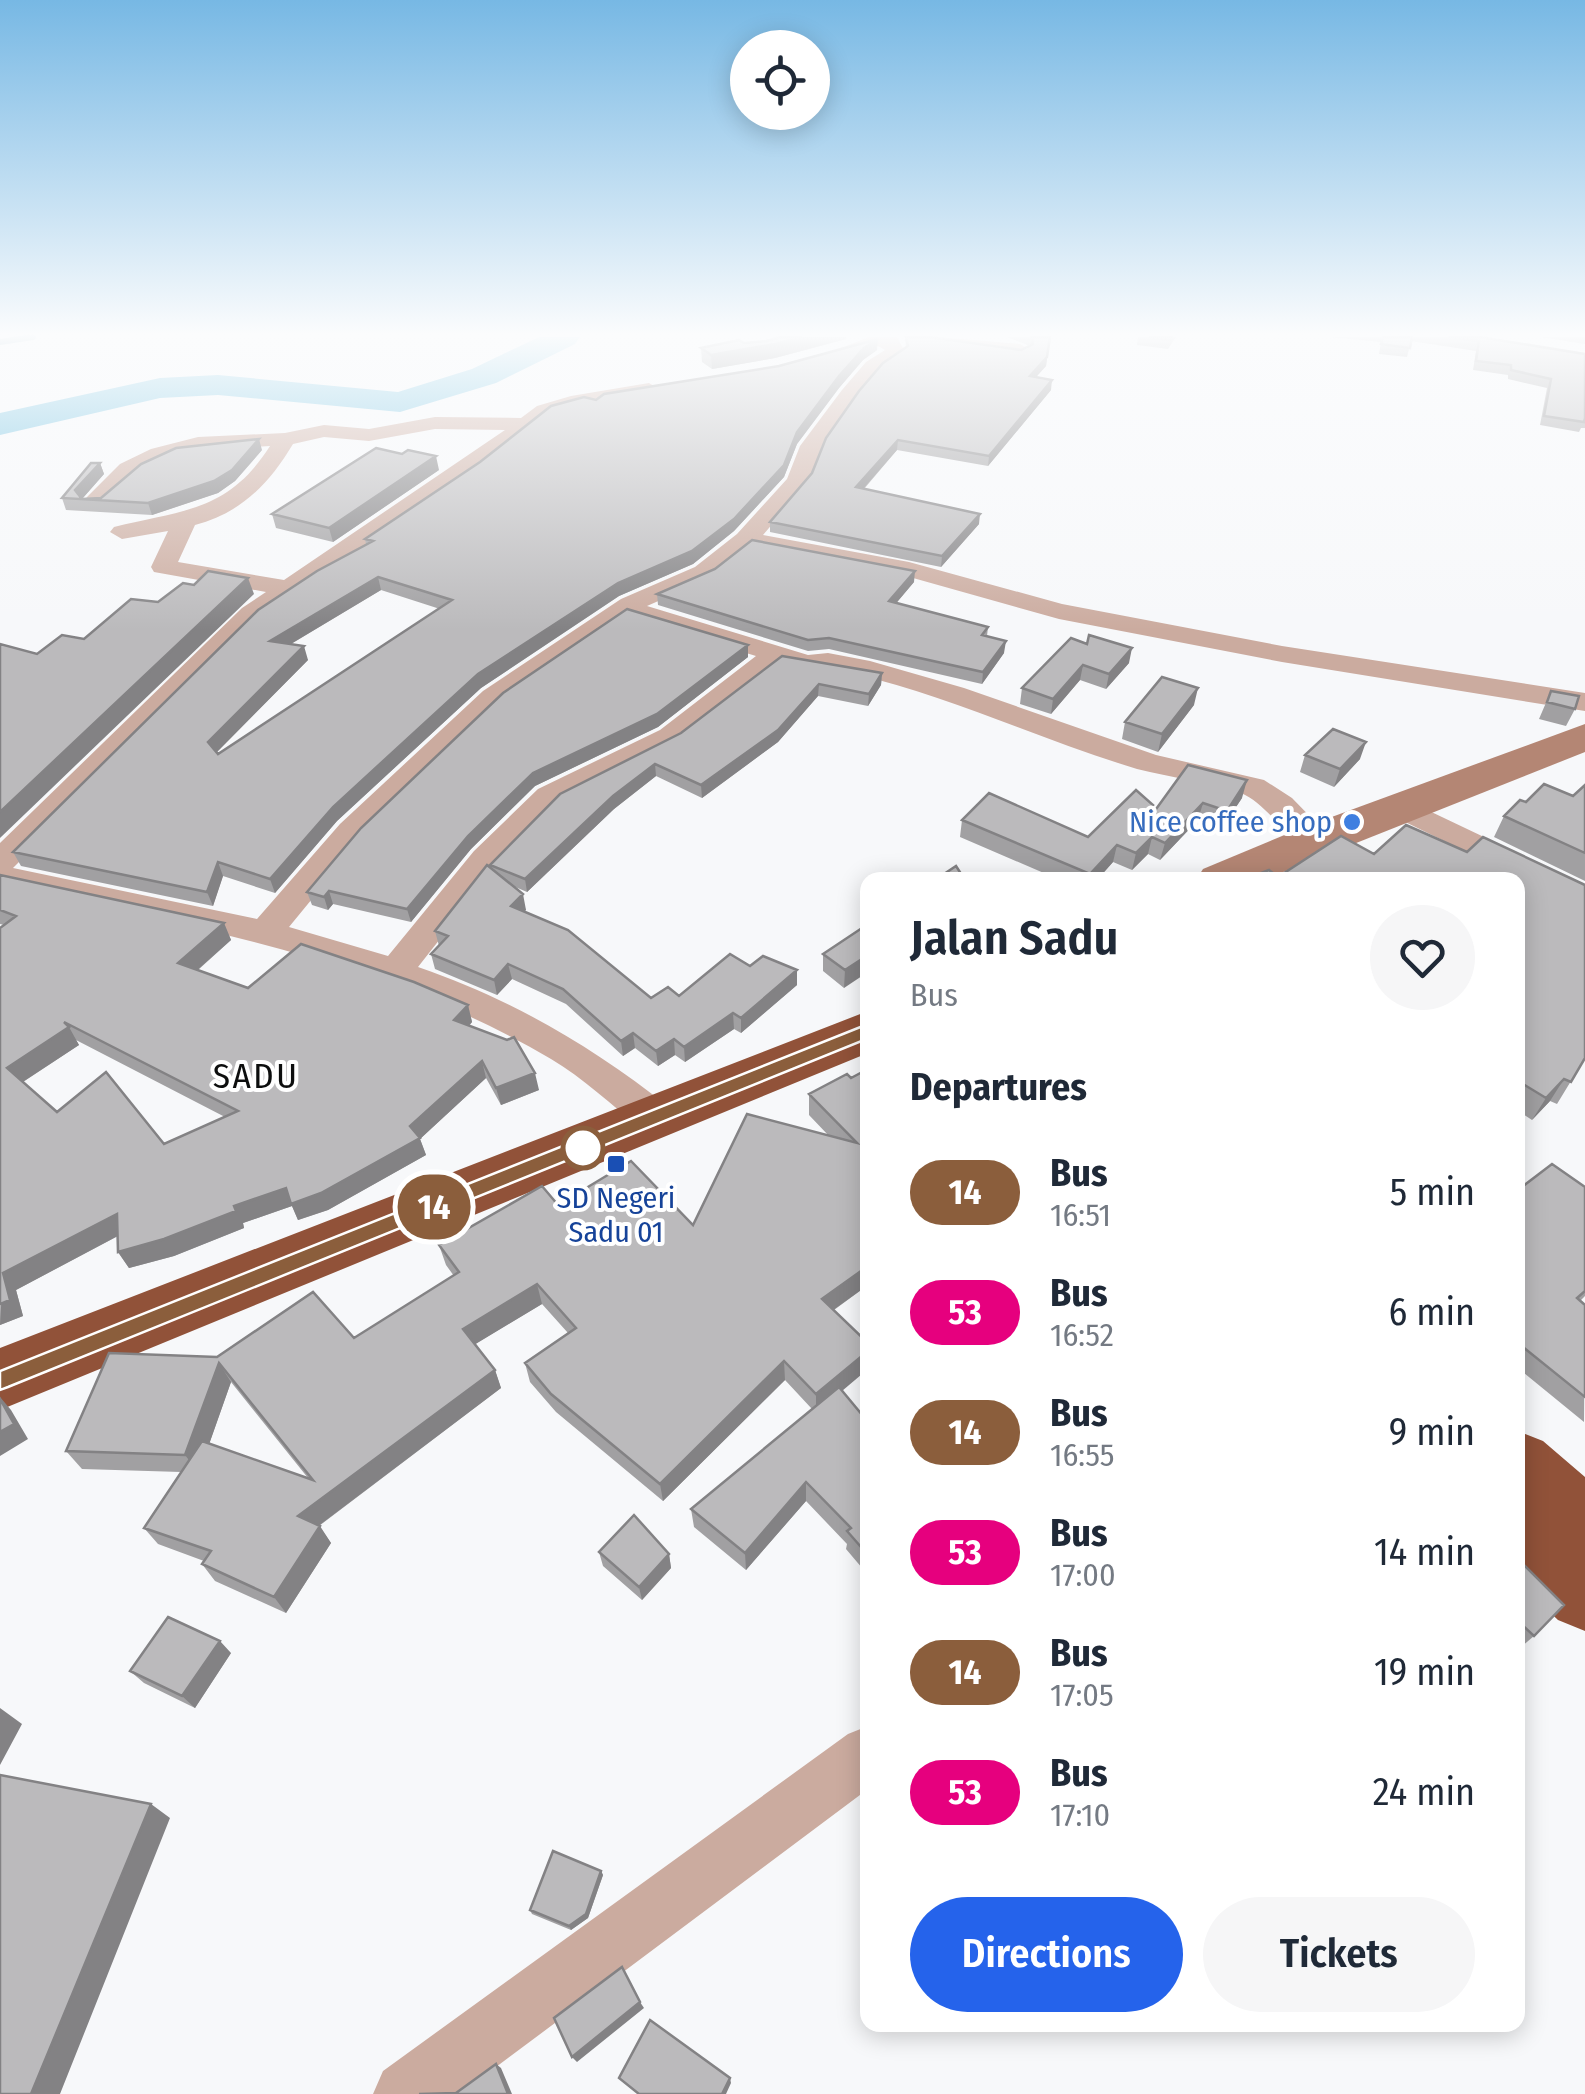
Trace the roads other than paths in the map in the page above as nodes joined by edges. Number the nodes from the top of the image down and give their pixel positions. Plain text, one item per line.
1 (308, 435) edge
2 (511, 435) edge
3 (820, 435) edge
4 (286, 440) junction
5 (95, 502) edge
6 (184, 522) junction
7 (122, 532) dead end
8 (746, 538) junction
9 (290, 590) junction
10 (625, 608) junction
11 (776, 654) junction
12 (1585, 702) edge
13 (1585, 737) edge
14 (1402, 808) junction
15 (1316, 839) junction
16 (1239, 872) edge
17 (4, 878) edge
18 (1585, 899) edge
19 (268, 930) junction
20 (397, 970) junction
21 (860, 1034) edge
22 (655, 1118) junction
23 (0, 1379) edge
24 (1525, 1471) edge
25 (1585, 1524) edge
26 (1525, 1538) edge
27 (1585, 1592) edge
28 (860, 1760) edge
29 (406, 2094) edge

1 - 4 street
2 - 9 street
3 - 8 street
4 - 5 street
4 - 6 street
6 - 7 street
6 - 9 street
8 - 10 street
8 - 12 street
9 - 17 street
10 - 11 street
10 - 19 street
11 - 15 street
11 - 20 street
13 - 14 main road
14 - 15 main road
14 - 18 street
15 - 16 main road
17 - 19 street
19 - 20 street
20 - 22 street
21 - 22 highway
22 - 23 highway
24 - 25 highway
26 - 27 highway
28 - 29 street

